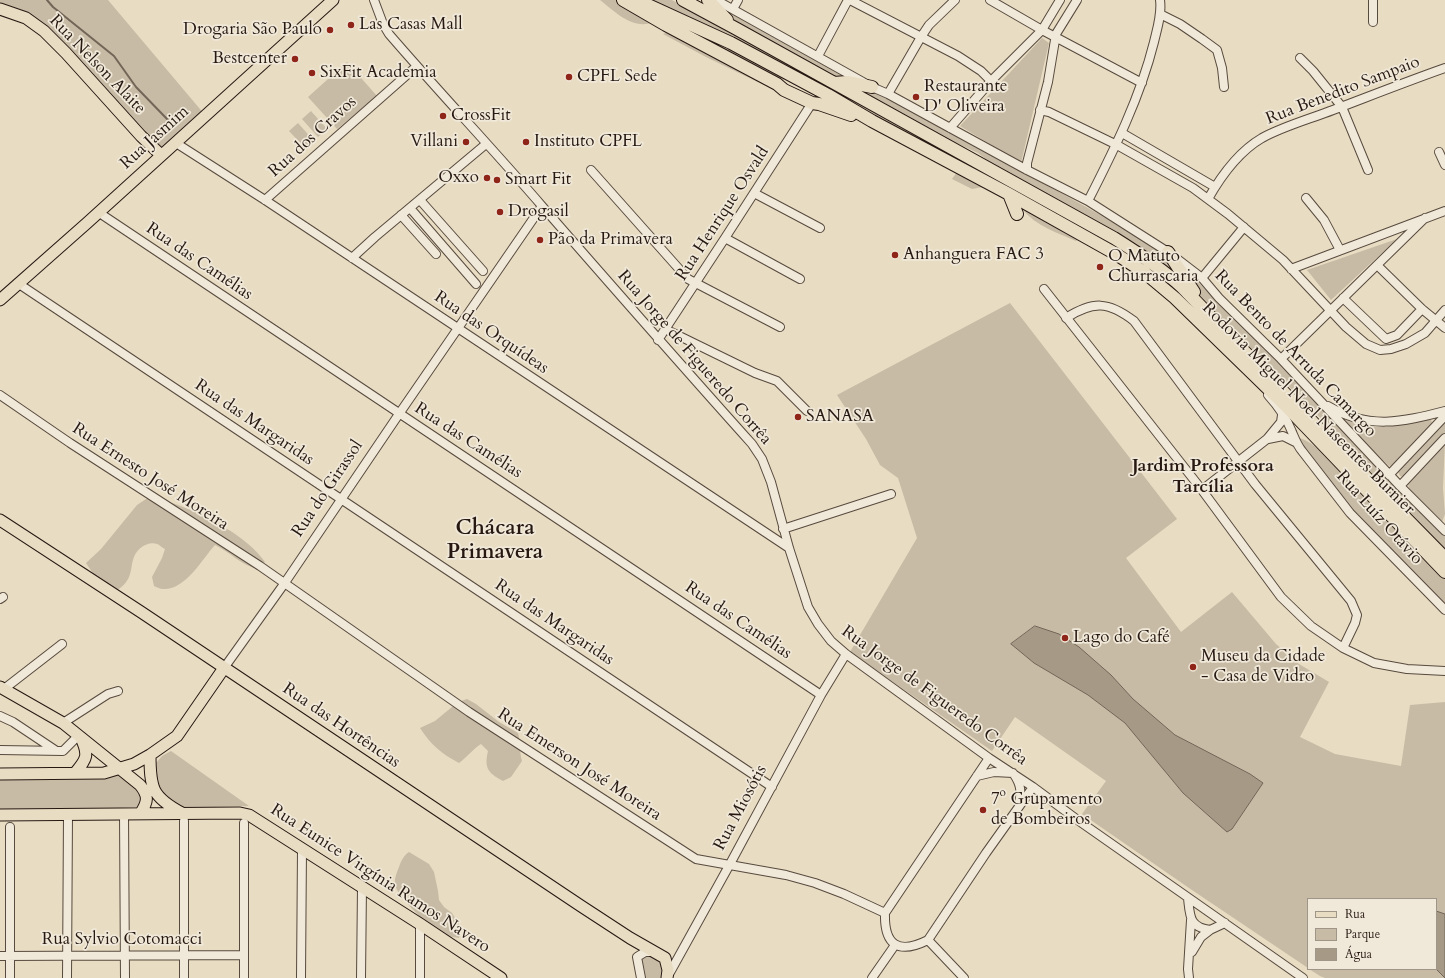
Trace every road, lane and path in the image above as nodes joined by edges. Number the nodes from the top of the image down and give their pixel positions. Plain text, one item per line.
1 (333, 0) edge
2 (374, 0) edge
3 (380, 0) edge
4 (623, 0) edge
5 (637, 0) edge
6 (683, 0) edge
7 (708, 0) edge
8 (716, 0) edge
9 (738, 0) edge
10 (849, 0) edge
11 (860, 0) edge
12 (955, 0) edge
13 (990, 0) edge
14 (1060, 0) edge
15 (1077, 0) edge
16 (1160, 0) edge
17 (1373, 0) edge
18 (865, 8) junction
19 (0, 9) edge
20 (733, 9) junction
21 (1160, 14) junction
22 (380, 16) junction
23 (1373, 22) dead end
24 (735, 28) junction
25 (1042, 30) junction
26 (921, 37) junction
27 (1056, 37) junction
28 (786, 56) junction
29 (818, 56) junction
30 (1300, 58) dead end
31 (417, 66) junction
32 (1445, 68) edge
33 (792, 77) junction
34 (991, 81) junction
35 (833, 83) junction
36 (1142, 83) junction
37 (777, 84) junction
38 (872, 87) junction
39 (1224, 87) dead end
40 (888, 94) junction
41 (812, 103) junction
42 (1342, 107) junction
43 (1040, 110) junction
44 (872, 121) junction
45 (950, 128) junction
46 (1122, 133) junction
47 (176, 142) junction
48 (486, 144) junction
49 (1117, 144) junction
50 (1439, 152) dead end
51 (162, 155) junction
52 (1445, 165) edge
53 (591, 170) dead end
54 (1027, 170) junction
55 (1368, 170) dead end
56 (1215, 187) junction
57 (754, 193) junction
58 (1009, 194) junction
59 (1306, 198) dead end
60 (1208, 199) junction
61 (265, 200) junction
62 (420, 200) junction
63 (1088, 201) junction
64 (542, 206) junction
65 (410, 208) junction
66 (1445, 211) edge
67 (98, 212) junction
68 (1017, 214) dead end
69 (401, 215) junction
70 (1426, 218) junction
71 (1244, 227) junction
72 (820, 228) dead end
73 (726, 238) junction
74 (1340, 250) junction
75 (1168, 252) junction
76 (436, 254) dead end
77 (352, 258) junction
78 (1377, 265) junction
79 (1291, 269) junction
80 (483, 271) dead end
81 (1202, 278) junction
82 (800, 279) dead end
83 (19, 284) junction
84 (476, 284) dead end
85 (696, 284) junction
86 (1044, 289) dead end
87 (1343, 298) junction
88 (0, 300) edge
89 (1203, 308) junction
90 (1422, 309) junction
91 (1445, 310) edge
92 (1330, 311) junction
93 (1066, 318) junction
94 (1436, 320) junction
95 (780, 327) dead end
96 (458, 328) junction
97 (1445, 328) edge
98 (665, 329) junction
99 (1397, 335) junction
100 (658, 340) junction
101 (1391, 350) junction
102 (1281, 359) junction
103 (1245, 366) junction
104 (0, 395) edge
105 (1322, 402) junction
106 (1445, 410) edge
107 (807, 411) dead end
108 (399, 414) junction
109 (1282, 415) junction
110 (1445, 416) edge
111 (1445, 438) edge
112 (1267, 439) junction
113 (1295, 442) junction
114 (1239, 462) junction
115 (1390, 475) junction
116 (1400, 486) junction
117 (1202, 490) junction
118 (891, 494) dead end
119 (342, 499) junction
120 (0, 520) edge
121 (783, 529) junction
122 (1445, 531) edge
123 (789, 548) junction
124 (1445, 558) edge
125 (1445, 572) edge
126 (284, 584) junction
127 (1445, 610) edge
128 (62, 644) dead end
129 (1343, 648) junction
130 (846, 654) junction
131 (224, 668) junction
132 (1445, 671) edge
133 (2, 688) edge
134 (118, 691) dead end
135 (821, 695) junction
136 (0, 716) edge
137 (63, 723) junction
138 (80, 735) junction
139 (0, 750) edge
140 (56, 751) junction
141 (150, 755) junction
142 (989, 758) junction
143 (120, 769) junction
144 (75, 773) junction
145 (1013, 773) junction
146 (0, 774) edge
147 (977, 776) junction
148 (772, 787) junction
149 (1034, 787) junction
150 (1019, 806) junction
151 (124, 814) junction
152 (140, 814) junction
153 (0, 815) edge
154 (68, 815) junction
155 (183, 817) junction
156 (242, 818) junction
157 (10, 827) dead end
158 (302, 849) junction
159 (730, 864) junction
160 (362, 887) junction
161 (1188, 898) junction
162 (885, 913) junction
163 (1191, 920) junction
164 (420, 924) junction
165 (1225, 924) junction
166 (1210, 930) junction
167 (928, 940) junction
168 (895, 945) junction
169 (125, 955) junction
170 (184, 955) junction
171 (243, 955) junction
172 (660, 955) junction
173 (0, 956) edge
174 (10, 956) junction
175 (67, 956) junction
176 (1189, 956) junction
177 (678, 957) junction
178 (667, 977) edge
179 (10, 978) edge
180 (67, 978) edge
181 (125, 978) edge
182 (184, 978) edge
183 (244, 978) edge
184 (301, 978) edge
185 (361, 978) edge
186 (420, 978) edge
187 (501, 978) edge
188 (641, 978) edge
189 (872, 978) edge
190 (964, 978) edge
191 (1189, 978) edge
192 (1303, 978) edge

1 - 47 main road, Rua Jasmim
2 - 22 street, Rua Jorge de Figueredo Corrêa
3 - 22 street, Rua Jorge de Figueredo Corrêa
4 - 37 highway
5 - 33 highway, Rodovia Miguel Noel Nascentes Burnier
6 - 24 highway, Rodovia Miguel Noel Nascentes Burnier
7 - 24 highway
8 - 20 street, Rua Bento de Arruda Camargo
9 - 20 street
10 - 18 street
10 - 29 street
11 - 18 street
12 - 26 street
13 - 25 street
14 - 25 street
15 - 27 street
16 - 21 street
17 - 23 street
18 - 26 street
19 - 51 main road, Rua Nelson Alaite
20 - 29 street, Rua Bento de Arruda Camargo
21 - 36 street
21 - 39 street
22 - 31 street, Rua Jorge de Figueredo Corrêa
24 - 28 highway, Rodovia Miguel Noel Nascentes Burnier
25 - 27 street
25 - 34 street
26 - 34 street
26 - 40 street
27 - 36 street
27 - 43 street
28 - 33 highway
28 - 35 highway, Rodovia Miguel Noel Nascentes Burnier
29 - 38 street, Rua Bento de Arruda Camargo
30 - 42 street
31 - 48 street, Rua Jorge de Figueredo Corrêa
31 - 61 street, Rua dos Cravos
32 - 42 street, Rua Benedito Sampaio
33 - 37 highway
33 - 44 highway, Rodovia Miguel Noel Nascentes Burnier
34 - 45 street
35 - 38 highway
35 - 89 highway, Rodovia Miguel Noel Nascentes Burnier
36 - 46 street
37 - 41 highway
38 - 40 street, Rua Bento de Arruda Camargo
40 - 45 street, Rua Bento de Arruda Camargo
41 - 44 highway
41 - 57 street, Rua Henrique Osvald
42 - 55 street
42 - 56 street, Rua Benedito Sampaio
43 - 49 street
43 - 54 street
44 - 58 highway, Rodovia Miguel Noel Nascentes Burnier
45 - 54 street, Rua Bento de Arruda Camargo
46 - 49 street
46 - 56 street
47 - 51 main road, Rua Jasmim
47 - 61 street, Rua das Orquídeas
48 - 62 street
48 - 64 street, Rua Jorge de Figueredo Corrêa
49 - 60 street
49 - 63 street
50 - 52 street
51 - 67 main road, Rua Jasmim
53 - 85 street
54 - 63 street, Rua Bento de Arruda Camargo
56 - 60 street, Rua Benedito Sampaio
57 - 72 street
57 - 73 street, Rua Henrique Osvald
58 - 68 highway
58 - 103 highway, Rodovia Miguel Noel Nascentes Burnier
59 - 74 street
60 - 71 street
61 - 77 street, Rua das Orquídeas
62 - 65 street
62 - 80 street
63 - 75 street, Rua Bento de Arruda Camargo
64 - 96 street, Rua do Girassol
64 - 100 street, Rua Jorge de Figueredo Corrêa
65 - 69 street
65 - 84 street
66 - 70 street
67 - 83 main road, Rua Jasmim
67 - 108 street, Rua das Camélias
69 - 76 street
69 - 77 street
70 - 74 street
70 - 78 street
71 - 79 street
71 - 81 street
73 - 82 street
73 - 85 street, Rua Henrique Osvald
74 - 79 street
75 - 81 street, Rua Bento de Arruda Camargo
75 - 89 highway
77 - 96 street, Rua das Orquídeas
78 - 87 street
78 - 90 street
79 - 92 street
81 - 102 street, Rua Bento de Arruda Camargo
83 - 88 main road, Rua Jasmim
83 - 119 street, Rua das Margaridas
85 - 95 street
85 - 98 street, Rua Henrique Osvald
86 - 93 street
87 - 92 street
87 - 99 street
89 - 124 highway, Rodovia Miguel Noel Nascentes Burnier
90 - 94 street
90 - 99 street
91 - 94 street
92 - 101 street
92 - 102 street
93 - 114 street
93 - 117 street
94 - 97 street
94 - 101 street
96 - 108 street, Rua do Girassol
96 - 123 street, Rua das Orquídeas
98 - 100 street, Rua Henrique Osvald
98 - 107 street
99 - 101 street
100 - 121 street, Rua Jorge de Figueredo Corrêa
102 - 105 street, Rua Bento de Arruda Camargo
103 - 109 street, Rua Luíz Otávio
103 - 125 highway, Rodovia Miguel Noel Nascentes Burnier
104 - 126 street, Rua Ernesto José Moreira
105 - 106 street
105 - 115 street, Rua Bento de Arruda Camargo
108 - 119 street, Rua do Girassol
108 - 135 street, Rua das Camélias
109 - 112 street
109 - 113 street, Rua Luíz Otávio
110 - 115 street
111 - 116 street
112 - 113 street
112 - 114 street
113 - 127 street, Rua Luíz Otávio
114 - 117 street
114 - 129 street
115 - 116 street, Rua Bento de Arruda Camargo
116 - 122 street, Rua Bento de Arruda Camargo
117 - 129 street
118 - 121 street
119 - 126 street, Rua do Girassol
119 - 148 street, Rua das Margaridas
120 - 131 main road, Rua das Hortências
121 - 123 street, Rua Jorge de Figueredo Corrêa
123 - 130 street, Rua Jorge de Figueredo Corrêa
126 - 131 street, Rua do Girassol
126 - 159 street, Rua Emerson José Moreira
128 - 133 street
129 - 132 street
130 - 135 street, Rua Miosótis
130 - 142 street, Rua Jorge de Figueredo Corrêa
131 - 141 main road, Rua do Girassol
131 - 172 main road, Rua das Hortências
133 - 137 main road
134 - 137 street
135 - 148 street, Rua Miosótis
136 - 140 street
137 - 138 main road
138 - 140 street
138 - 143 main road
138 - 144 main road
139 - 140 street
141 - 143 main road, Rua do Girassol
141 - 155 main road
142 - 145 street, Rua Jorge de Figueredo Corrêa
142 - 147 street
143 - 144 main road, Rua do Girassol
143 - 152 main road
144 - 146 main road, Rua do Girassol
145 - 147 street
145 - 149 street, Rua Jorge de Figueredo Corrêa
145 - 150 street
147 - 162 street
148 - 159 street, Rua Miosótis
149 - 150 street
149 - 161 street, Rua Jorge de Figueredo Corrêa
150 - 167 street
151 - 152 main road
151 - 154 main road
151 - 169 street
152 - 155 main road
153 - 154 main road
154 - 175 street
155 - 156 main road
155 - 170 street
156 - 158 main road, Rua Eunice Virgínia Ramos Navero
156 - 171 street
157 - 174 street
158 - 160 main road, Rua Eunice Virgínia Ramos Navero
158 - 184 street
159 - 162 street, Rua Emerson José Moreira
159 - 177 street, Rua Miosótis
160 - 164 main road, Rua Eunice Virgínia Ramos Navero
160 - 185 street
161 - 163 street
161 - 165 street, Rua Jorge de Figueredo Corrêa
162 - 168 street
163 - 166 street
163 - 176 street
164 - 186 street
164 - 187 main road, Rua Eunice Virgínia Ramos Navero
165 - 166 street
165 - 192 street, Rua Jorge de Figueredo Corrêa
166 - 176 street
167 - 168 street
167 - 190 street
168 - 189 street
169 - 170 street, Rua Sylvio Cotomacci
169 - 175 street, Rua Sylvio Cotomacci
169 - 181 street
170 - 171 street, Rua Sylvio Cotomacci
170 - 182 street
171 - 183 street
172 - 177 street
172 - 178 main road
172 - 188 street
173 - 174 street, Rua Sylvio Cotomacci
174 - 175 street, Rua Sylvio Cotomacci
174 - 179 street
175 - 180 street
176 - 191 street
177 - 178 street, Rua Miosótis

